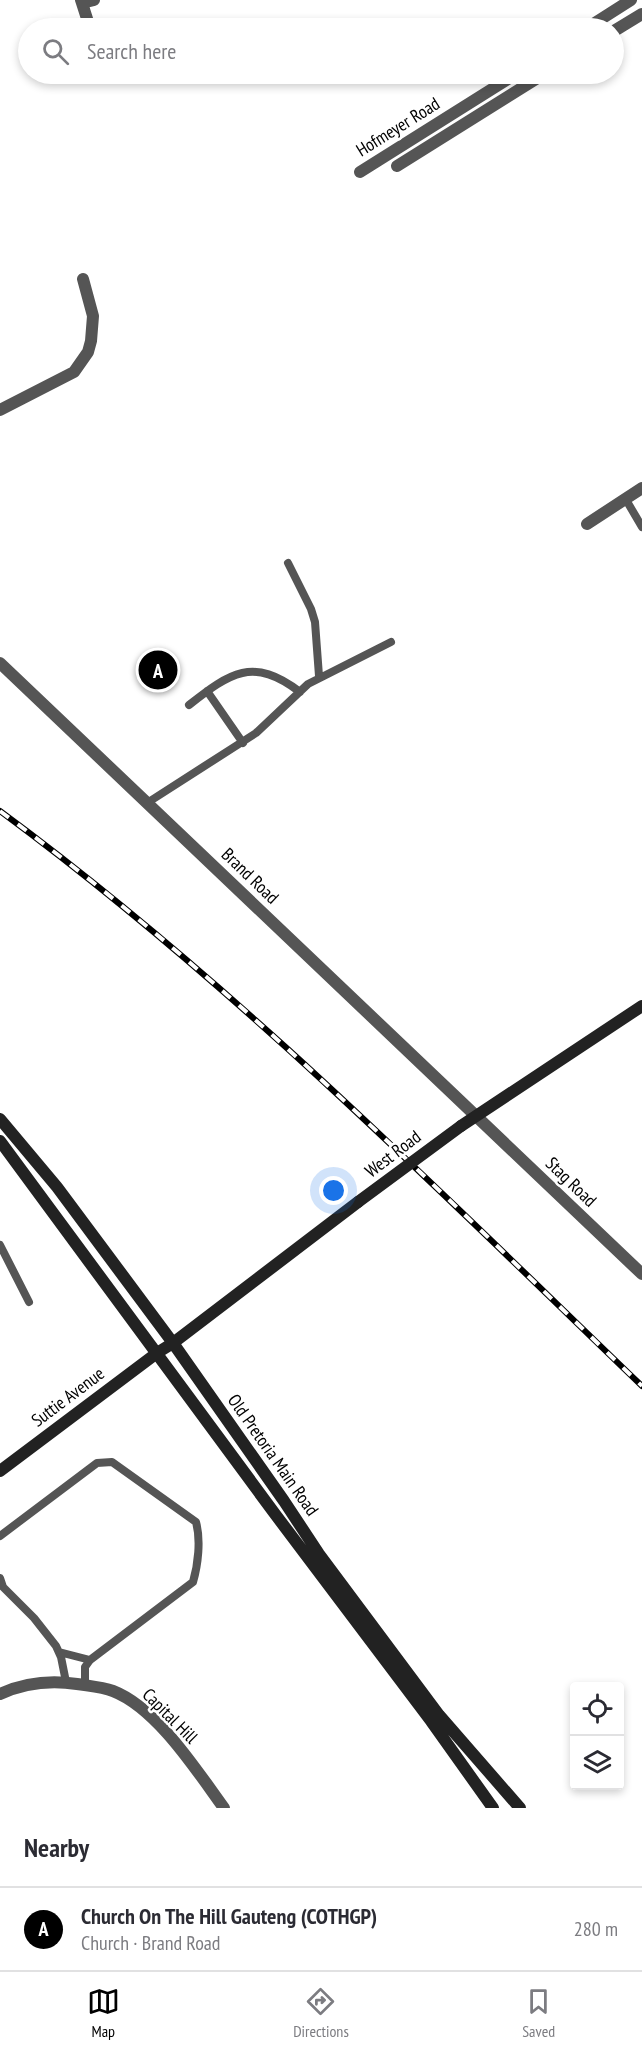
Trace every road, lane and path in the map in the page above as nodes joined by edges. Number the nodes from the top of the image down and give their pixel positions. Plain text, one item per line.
1 (631, 0) edge
2 (86, 1) edge
3 (642, 14) edge
4 (89, 18) edge
5 (603, 18) edge
6 (624, 25) edge
7 (500, 84) edge
8 (527, 84) edge
9 (478, 98) junction
10 (484, 110) junction
11 (397, 166) dead end
12 (360, 172) dead end
13 (83, 279) dead end
14 (0, 410) edge
15 (642, 488) edge
16 (626, 498) junction
17 (587, 524) dead end
18 (642, 527) edge
19 (288, 563) dead end
20 (391, 642) dead end
21 (0, 663) edge
22 (320, 676) junction
23 (207, 691) junction
24 (300, 692) junction
25 (189, 705) dead end
26 (243, 743) junction
27 (147, 803) junction
28 (642, 1006) edge
29 (475, 1116) junction
30 (0, 1119) edge
31 (0, 1141) edge
32 (0, 1245) edge
33 (642, 1274) edge
34 (29, 1302) dead end
35 (173, 1343) junction
36 (157, 1353) junction
37 (0, 1471) edge
38 (0, 1536) edge
39 (0, 1578) edge
40 (59, 1652) junction
41 (90, 1660) junction
42 (66, 1682) junction
43 (85, 1685) junction
44 (0, 1694) edge
45 (224, 1808) edge
46 (493, 1808) edge
47 (520, 1808) edge

1 - 5 street
2 - 4 street
3 - 6 street
7 - 9 street, Hofmeyer Road
8 - 10 street, Hofmeyer Road
9 - 10 street
9 - 12 street, Hofmeyer Road
10 - 11 street, Hofmeyer Road
13 - 14 street
15 - 16 street
16 - 17 street
16 - 18 lane
19 - 22 lane
20 - 22 lane
21 - 27 street, Brand Road
22 - 24 lane
23 - 24 lane
23 - 25 lane
23 - 26 lane
24 - 26 lane
26 - 27 lane
27 - 29 street, Brand Road
28 - 29 main road, West Road
29 - 33 street, Stag Road
29 - 35 main road, West Road, bridge
30 - 35 main road, Old Pretoria Main Road
31 - 36 main road, Old Pretoria Main Road
32 - 34 lane
35 - 36 main road, West Road
35 - 47 main road, Old Pretoria Main Road
36 - 37 main road, Suttie Avenue
36 - 46 main road, Old Pretoria Main Road
38 - 41 lane
39 - 40 lane
40 - 41 lane
40 - 42 lane
41 - 43 lane
42 - 43 street, Capital Hill
42 - 44 street, Capital Hill
43 - 45 street, Capital Hill

